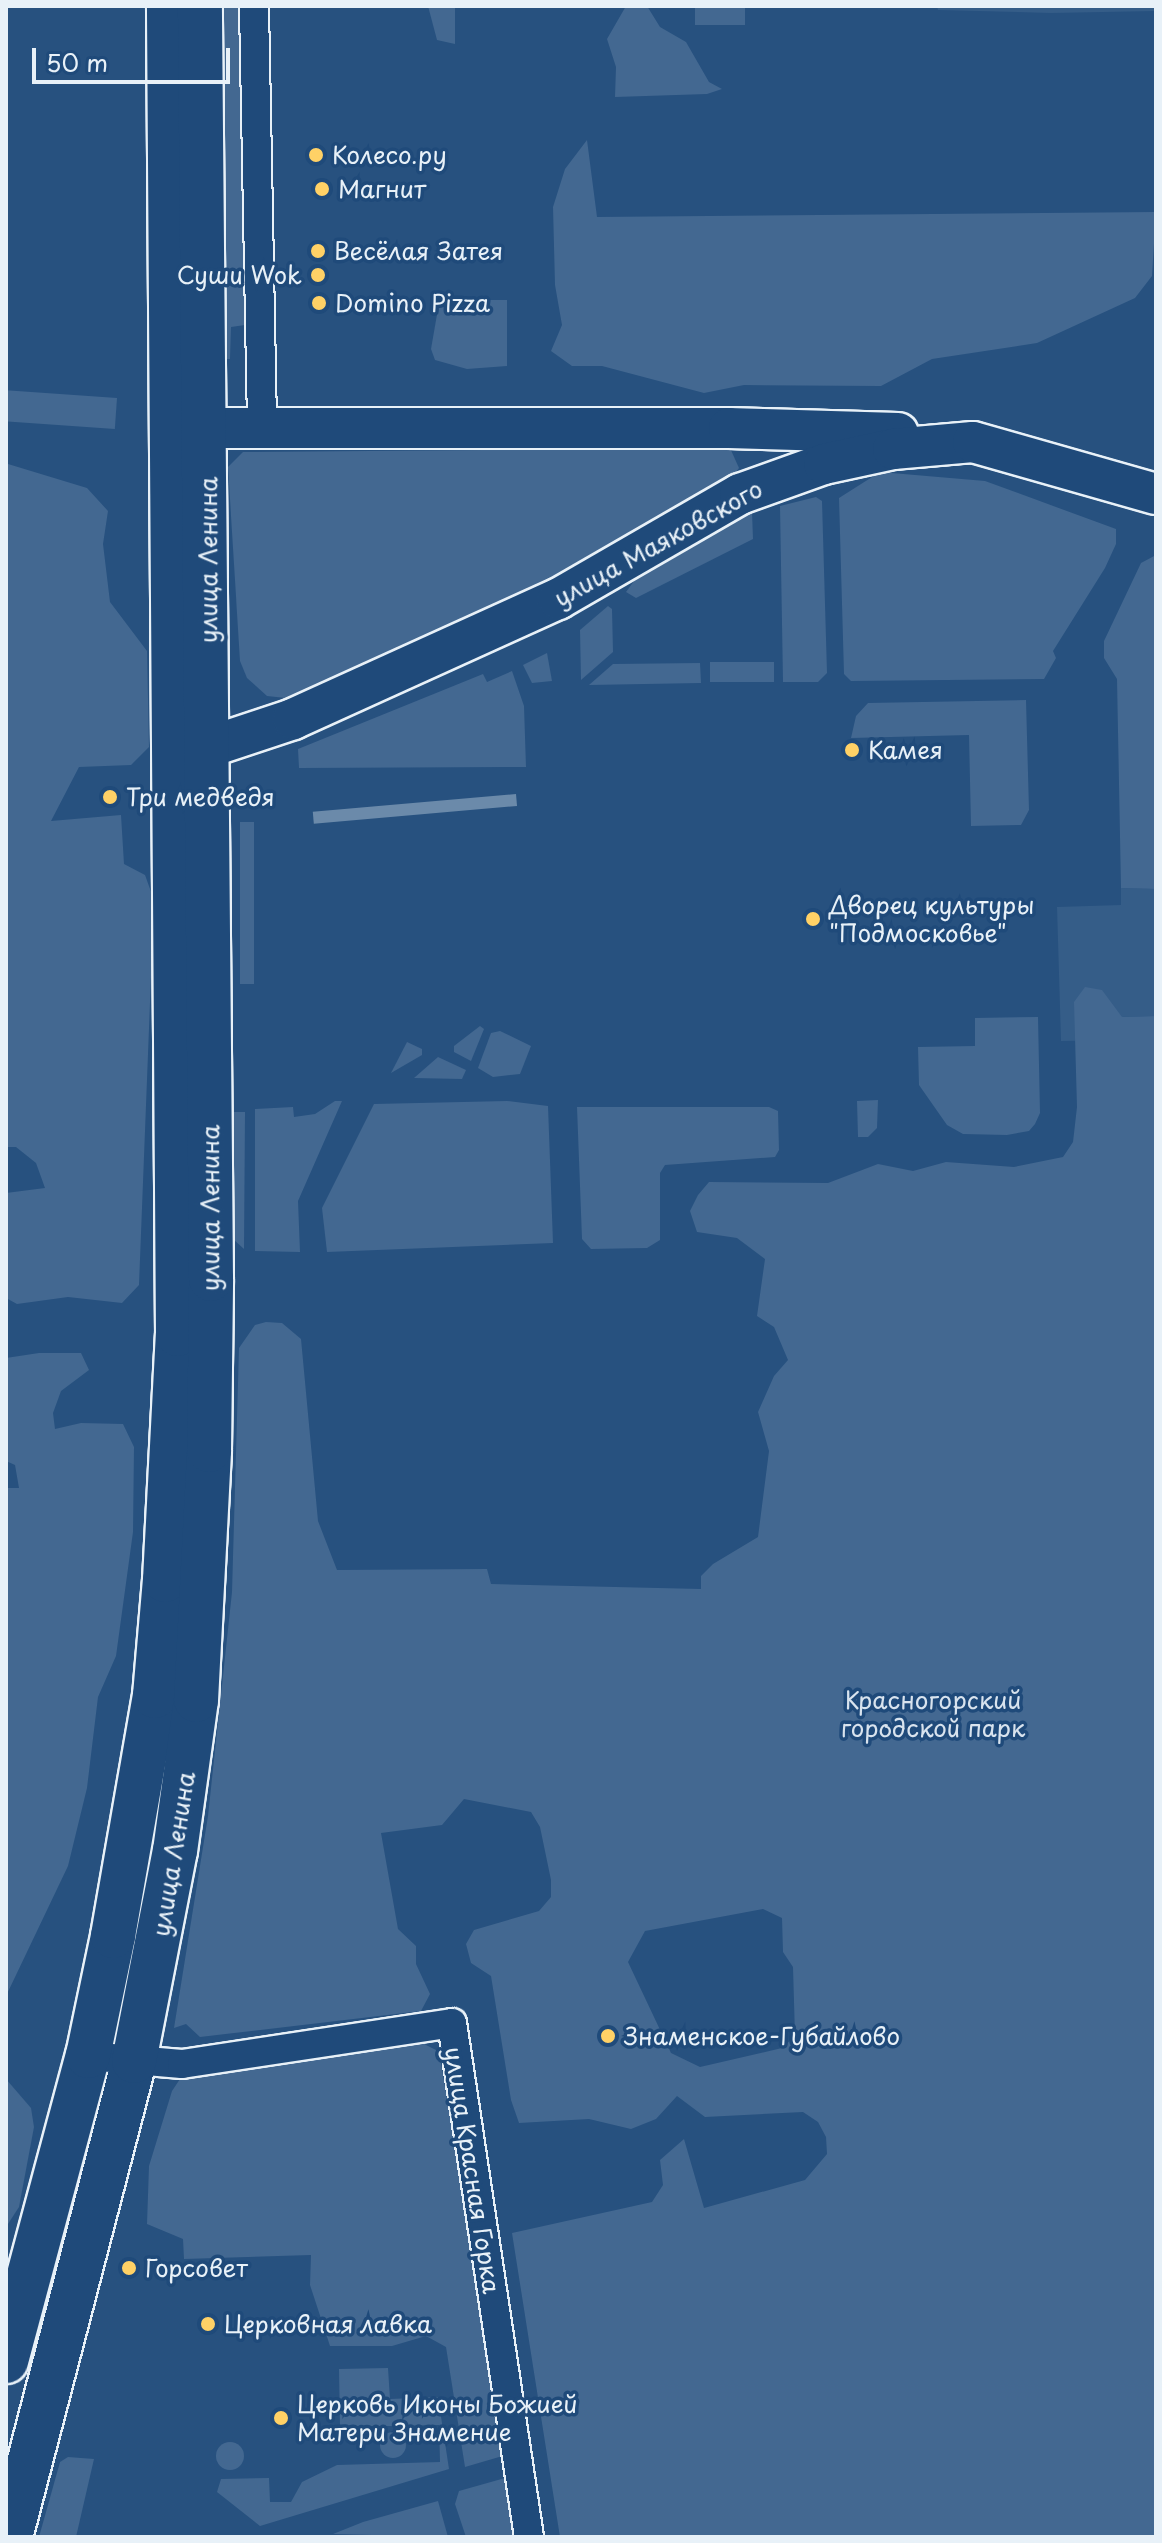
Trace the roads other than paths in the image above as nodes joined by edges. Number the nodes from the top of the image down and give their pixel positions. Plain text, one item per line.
1 (169, 6) edge
2 (200, 6) edge
3 (254, 6) edge
4 (191, 428) junction
5 (262, 428) junction
6 (729, 428) junction
7 (973, 442) junction
8 (740, 494) junction
9 (1156, 494) edge
10 (193, 747) junction
11 (88, 2056) junction
12 (134, 2061) junction
13 (6, 2361) edge
14 (10, 2537) edge
15 (529, 2537) edge

1 - 4 main road, улица Ленина
2 - 4 main road, улица Ленина
3 - 5 street
4 - 5 street
4 - 10 main road, улица Ленина
5 - 6 street
6 - 7 street
6 - 8 street
7 - 8 street, улица Маяковского
7 - 9 street, улица Маяковского
8 - 10 street, улица Маяковского
10 - 11 main road, улица Ленина
10 - 12 main road, улица Ленина
11 - 12 street, улица Красная Горка
11 - 13 main road, улица Ленина
12 - 14 main road, улица Ленина
12 - 15 street, улица Красная Горка

